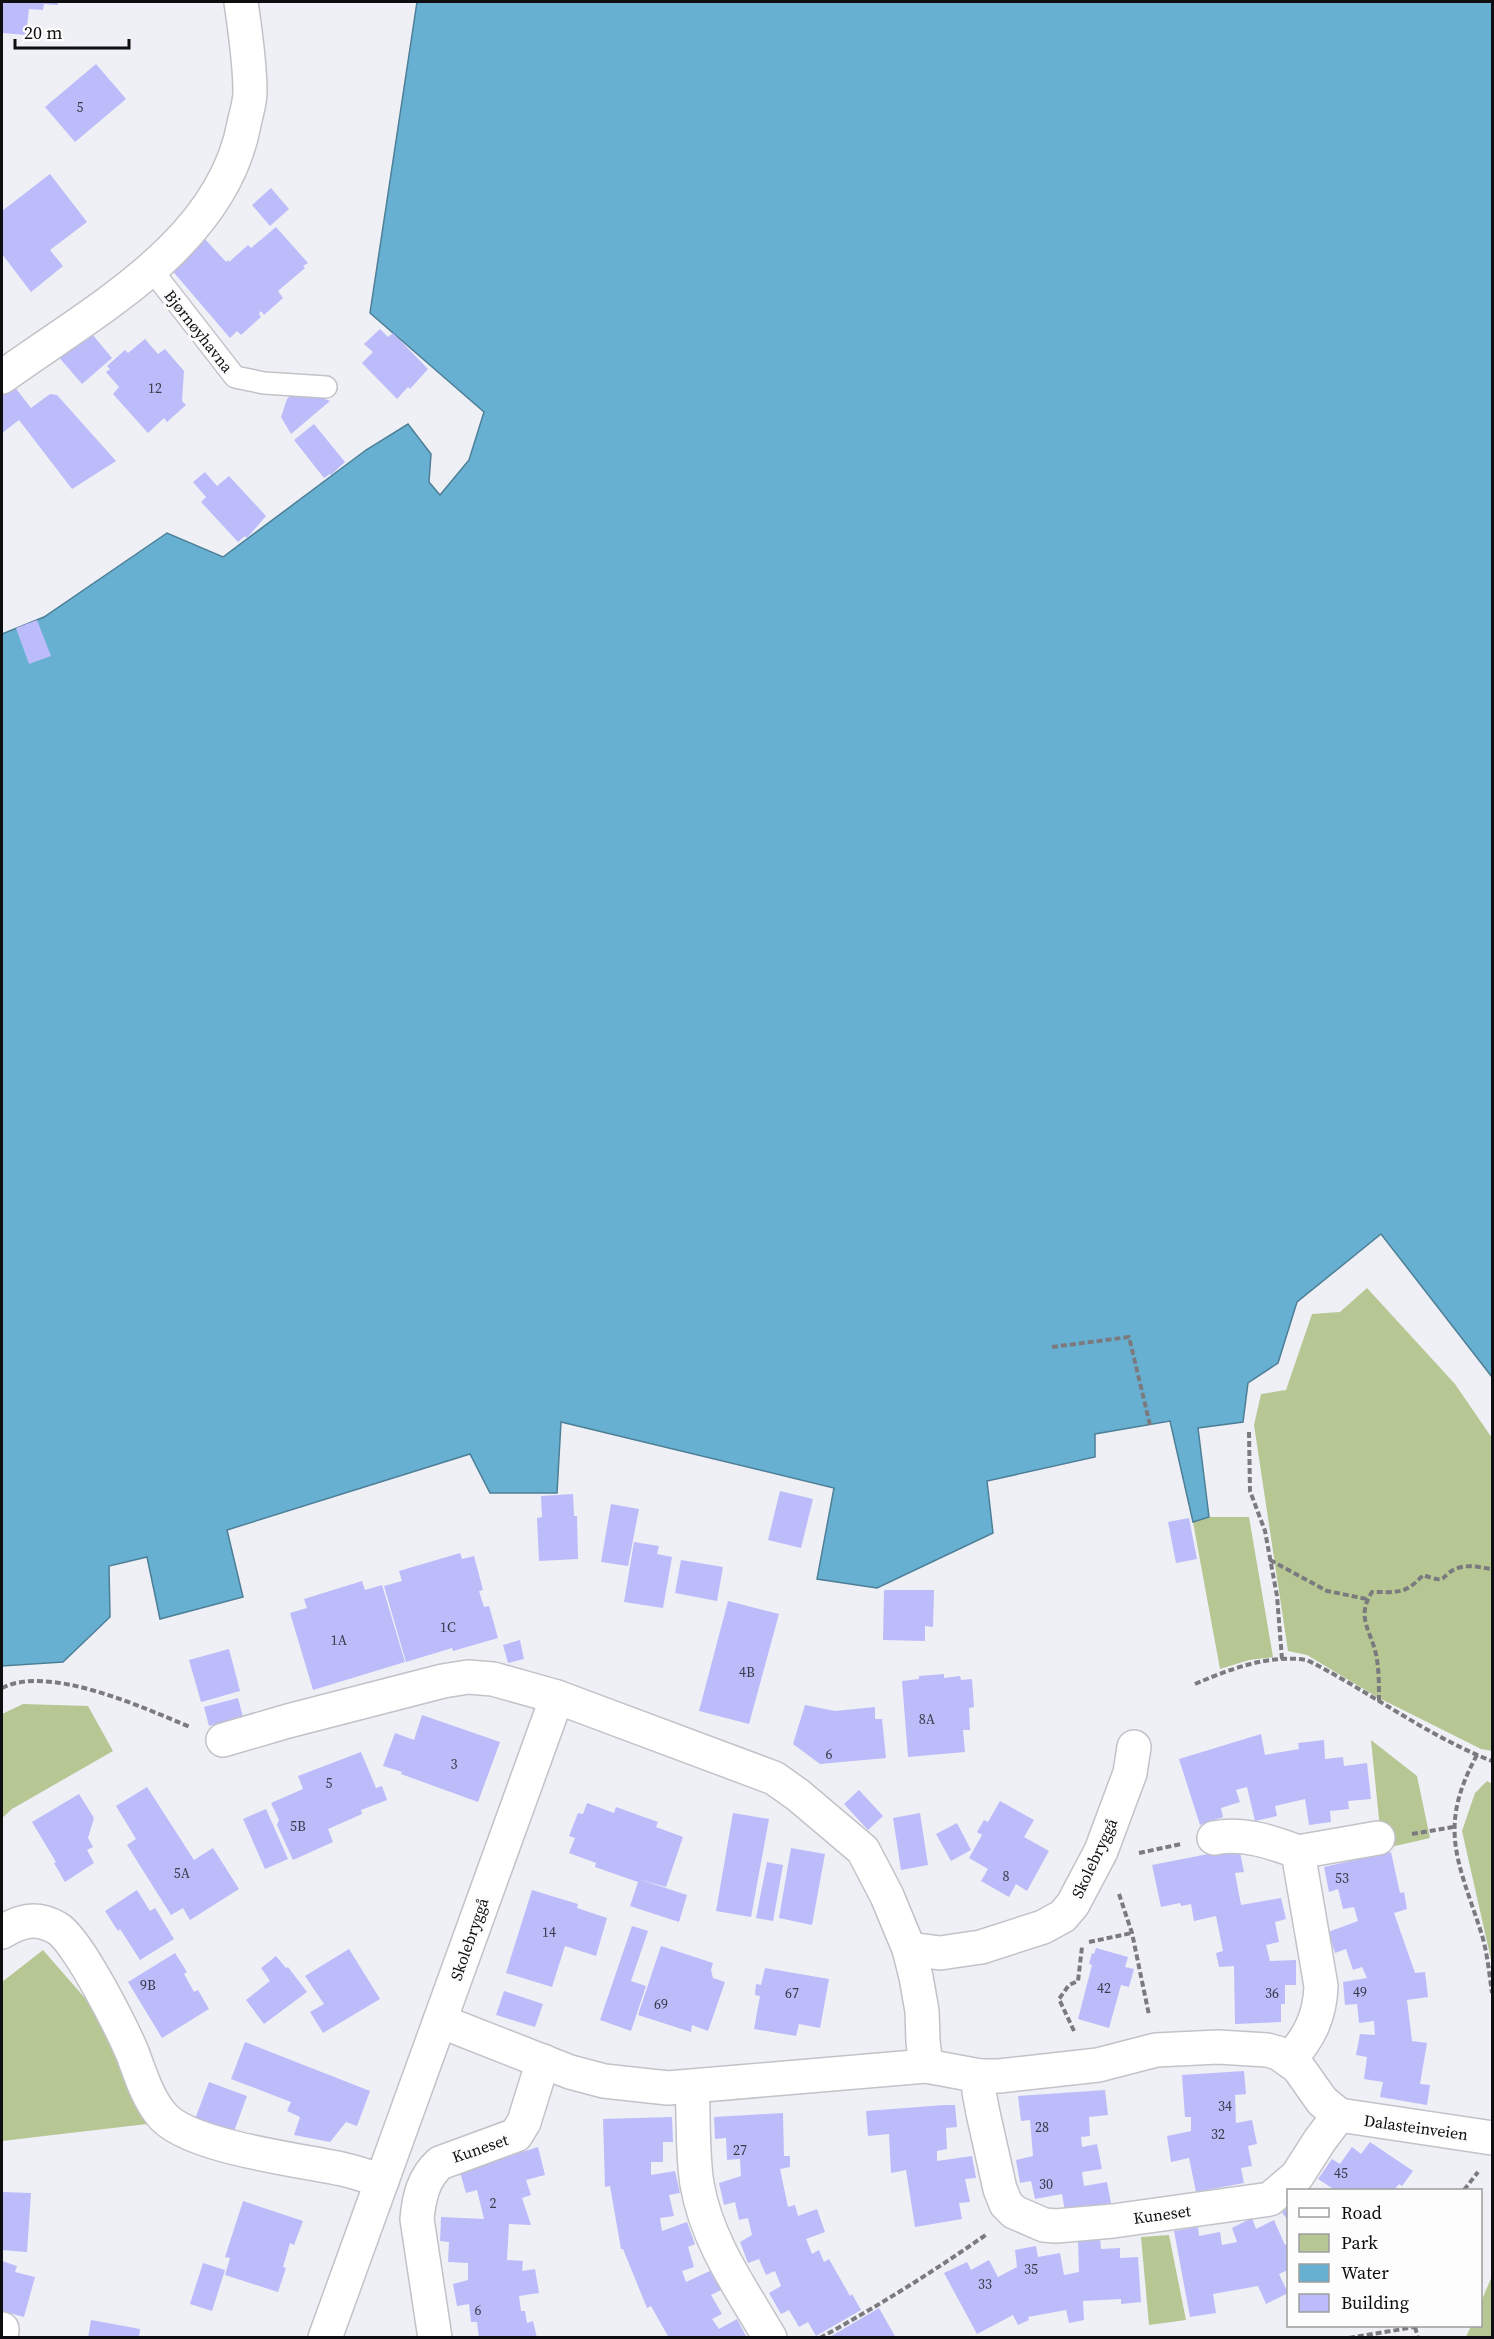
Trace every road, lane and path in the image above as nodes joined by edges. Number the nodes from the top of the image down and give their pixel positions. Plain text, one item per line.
1 (241, 2) edge
2 (151, 270) junction
3 (2, 377) edge
4 (326, 387) dead end
5 (1052, 1347) dead end
6 (1150, 1425) dead end
7 (1249, 1432) dead end
8 (1270, 1560) junction
9 (1492, 1569) edge
10 (1367, 1599) junction
11 (1282, 1659) junction
12 (1195, 1684) dead end
13 (2, 1688) edge
14 (557, 1697) junction
15 (1379, 1701) junction
16 (223, 1740) joint
17 (1134, 1747) dead end
18 (1478, 1755) junction
19 (1492, 1761) edge
20 (1214, 1838) joint
21 (1378, 1839) dead end
22 (1298, 1852) junction
23 (1132, 1855) dead end
24 (2, 1932) edge
25 (1132, 1933) dead end
26 (1082, 1943) dead end
27 (909, 1949) junction
28 (1492, 1993) edge
29 (1059, 1999) dead end
30 (440, 2021) junction
31 (1156, 2050) junction
32 (1289, 2060) junction
33 (543, 2061) junction
34 (926, 2066) junction
35 (980, 2076) junction
36 (692, 2088) junction
37 (1339, 2115) junction
38 (1492, 2138) edge
39 (382, 2181) junction
40 (1014, 2212) junction
41 (1409, 2327) edge
42 (325, 2337) edge
43 (435, 2337) edge
44 (770, 2337) edge
45 (820, 2337) edge
46 (1349, 2337) edge

1 - 2 street
2 - 3 street
2 - 4 lane, Bjørnøyhavna
5 - 6 path
7 - 8 path
8 - 10 path
8 - 11 path
9 - 10 path
10 - 15 path
11 - 12 path
11 - 15 path
13 - 16 path
14 - 16 street
14 - 27 street
14 - 30 street, Skolebryggå
15 - 18 path
17 - 27 street, Skolebryggå
18 - 19 path
18 - 28 path
20 - 22 street
20 - 23 path
21 - 22 street
22 - 32 street
24 - 39 street
25 - 31 path
26 - 29 path
27 - 34 street
30 - 33 street
30 - 39 street, Skolebryggå
31 - 32 street
31 - 35 street
32 - 37 street
33 - 36 street
33 - 43 street, Kuneset
34 - 35 street
34 - 36 street
35 - 40 street
36 - 44 street
37 - 38 street, Dalasteinveien
37 - 40 street, Kuneset
39 - 42 street, Skolebryggå
40 - 45 path
41 - 46 path

